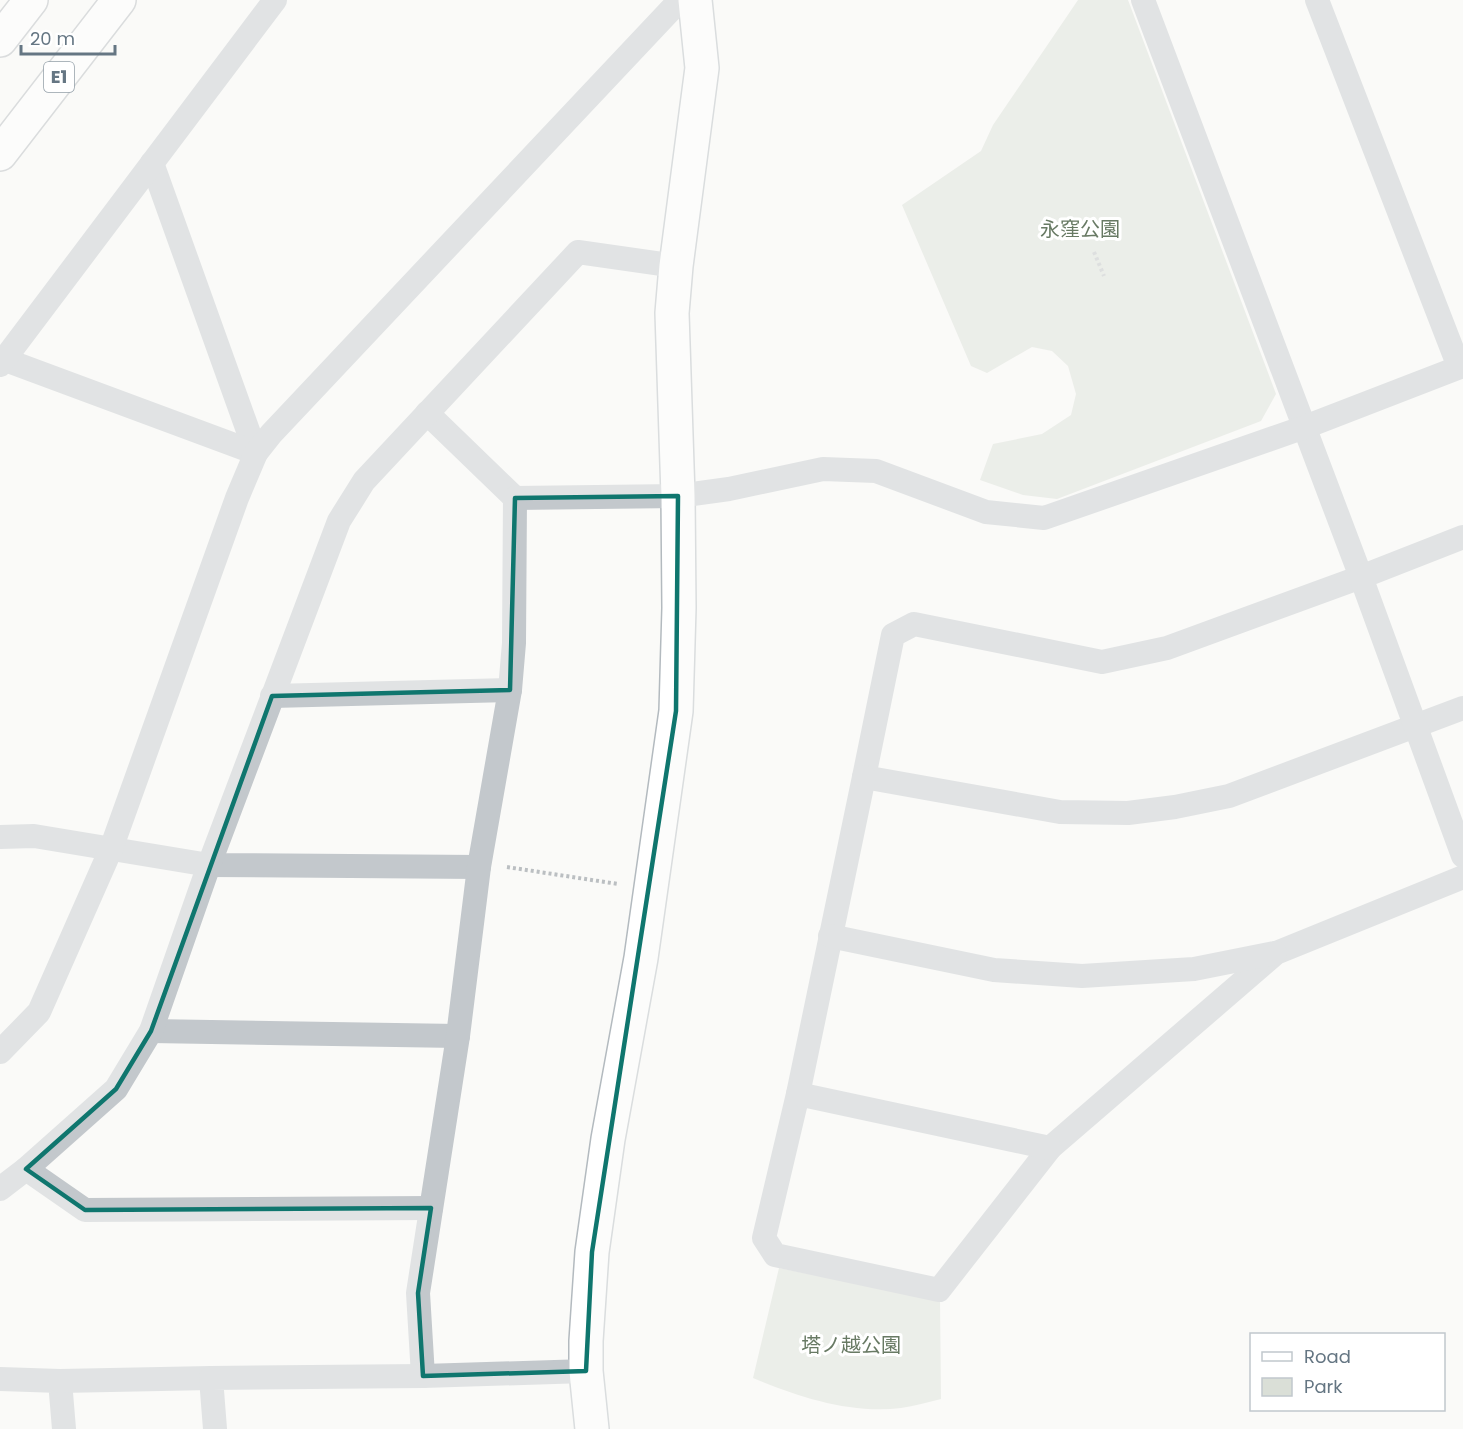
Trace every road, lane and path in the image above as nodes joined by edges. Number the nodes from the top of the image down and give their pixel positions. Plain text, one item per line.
1 (31, 0) edge
2 (119, 0) edge
3 (275, 0) edge
4 (681, 0) edge
5 (695, 0) edge
6 (1143, 0) edge
7 (1317, 0) edge
8 (0, 40) edge
9 (0, 154) edge
10 (152, 163) junction
11 (1094, 252) dead end
12 (676, 266) junction
13 (1104, 276) dead end
14 (1, 361) edge
15 (1461, 366) edge
16 (427, 413) junction
17 (1305, 427) junction
18 (256, 453) junction
19 (678, 496) junction
20 (515, 498) junction
21 (1463, 537) edge
22 (1361, 576) junction
23 (510, 690) junction
24 (272, 696) junction
25 (1463, 708) edge
26 (1417, 726) junction
27 (864, 777) junction
28 (0, 837) edge
29 (111, 849) junction
30 (1463, 856) edge
31 (209, 865) junction
32 (478, 867) junction
33 (527, 870) dead end
34 (1463, 877) edge
35 (602, 881) dead end
36 (830, 936) junction
37 (1276, 953) junction
38 (151, 1030) junction
39 (458, 1036) junction
40 (0, 1052) edge
41 (798, 1094) junction
42 (1050, 1148) junction
43 (26, 1169) junction
44 (0, 1190) edge
45 (431, 1208) junction
46 (586, 1371) junction
47 (423, 1376) junction
48 (211, 1378) junction
49 (0, 1379) edge
50 (60, 1381) junction
51 (64, 1429) edge
52 (215, 1429) edge
53 (592, 1429) edge

1 - 8 main road
2 - 9 main road, E1
3 - 10 street
4 - 18 street
5 - 12 main road
6 - 17 street
7 - 15 street
10 - 14 street
10 - 18 street
11 - 13 path
12 - 16 street
12 - 19 main road
14 - 18 street
15 - 17 street
16 - 20 street
16 - 24 street
17 - 19 street
17 - 22 street
18 - 29 street
19 - 20 street
19 - 46 main road
20 - 23 street
21 - 22 street
22 - 26 street
22 - 27 street
23 - 24 street
23 - 32 street
24 - 31 street
25 - 26 street
26 - 27 street
26 - 30 street
27 - 36 street
28 - 29 street
29 - 31 street
29 - 40 street
31 - 32 street
31 - 38 street
32 - 39 street
33 - 35 path
34 - 37 street
36 - 37 street
36 - 41 street
37 - 42 street
38 - 39 street
38 - 43 street
39 - 45 street
41 - 42 street
41 - 42 street
43 - 44 street
43 - 45 street
45 - 47 street
46 - 47 street
46 - 53 main road
47 - 48 street
48 - 50 street
48 - 52 street
49 - 50 street
50 - 51 street

